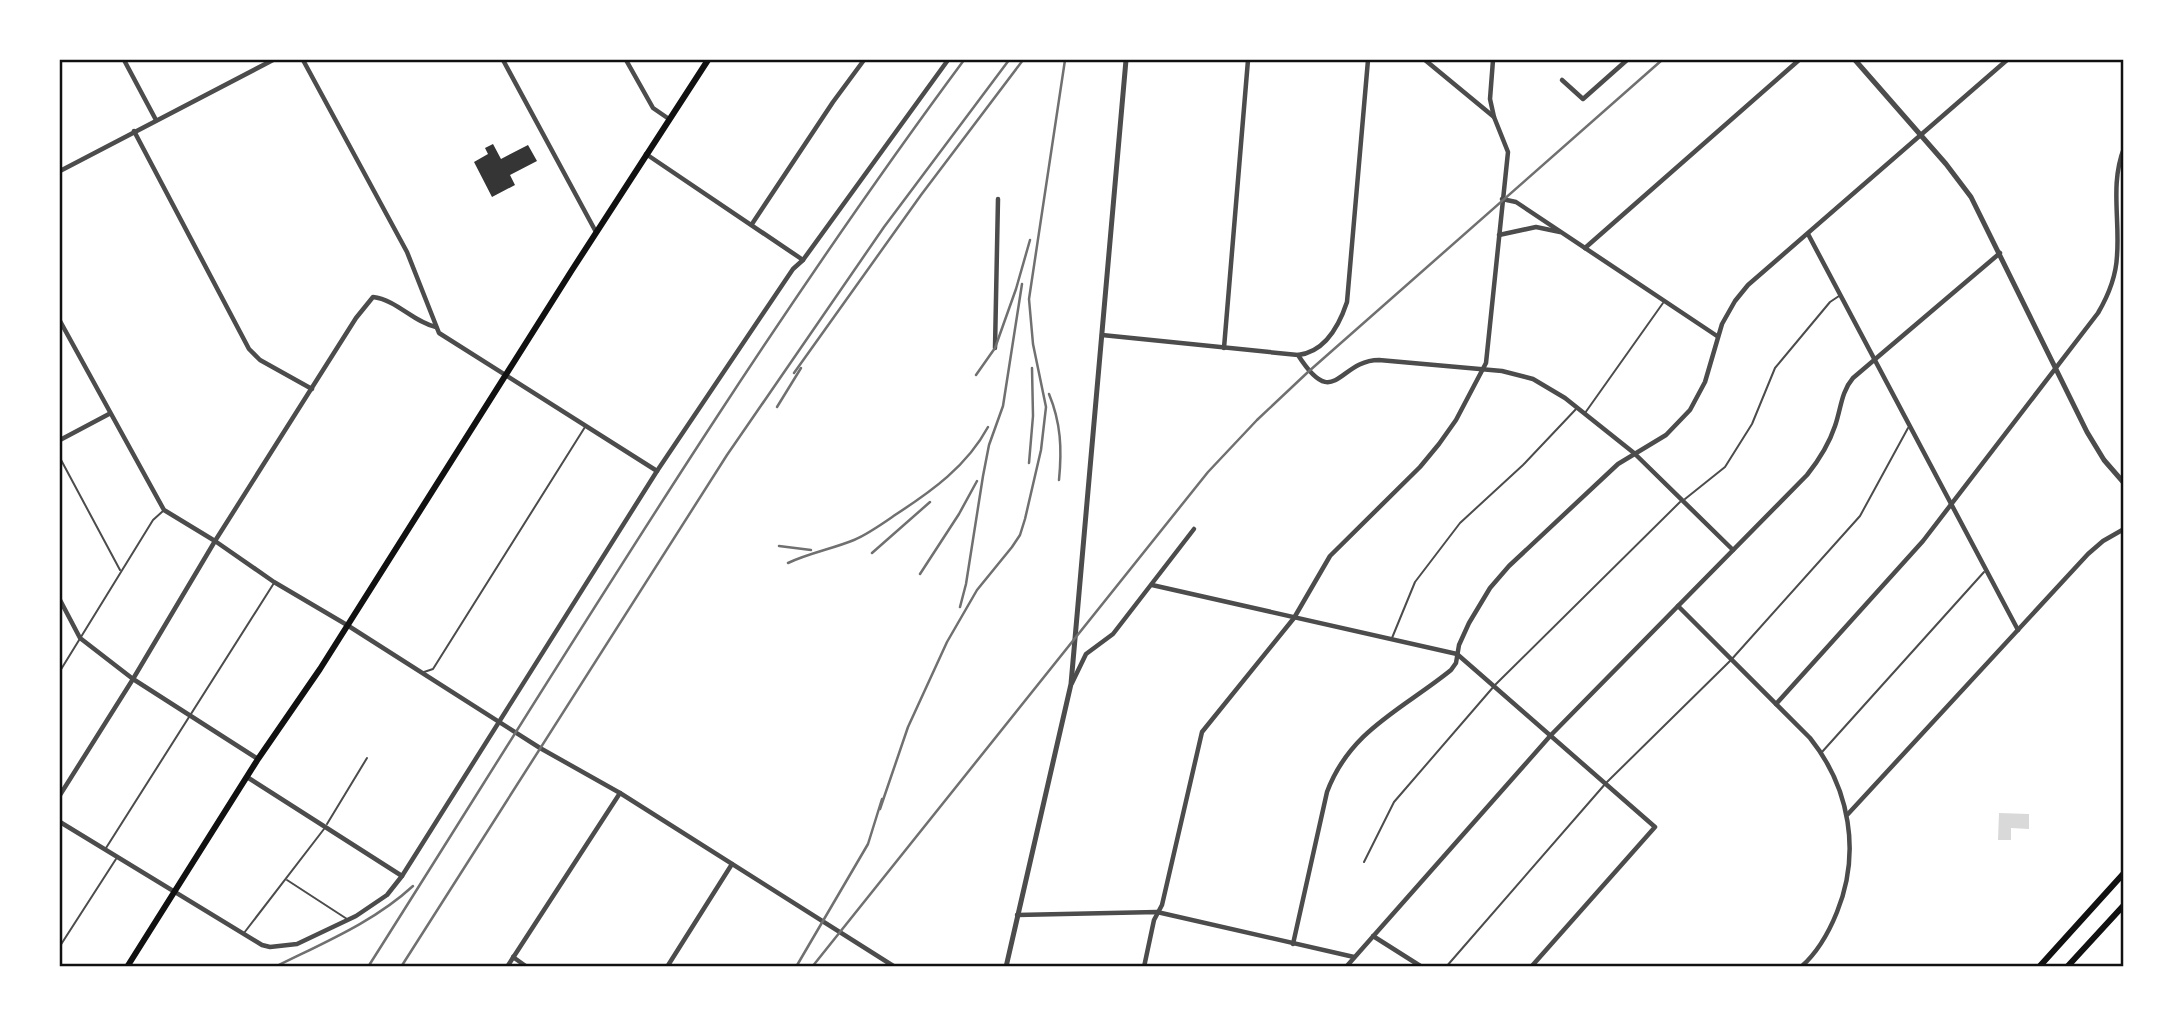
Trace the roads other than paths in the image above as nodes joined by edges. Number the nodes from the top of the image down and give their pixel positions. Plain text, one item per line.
1 (124, 60) edge
2 (273, 60) edge
3 (303, 60) edge
4 (503, 60) edge
5 (626, 60) edge
6 (708, 60) edge
7 (864, 60) edge
8 (947, 60) edge
9 (1126, 60) edge
10 (1248, 60) edge
11 (1368, 60) edge
12 (1425, 60) edge
13 (1493, 60) edge
14 (1627, 60) edge
15 (1799, 60) edge
16 (1855, 60) edge
17 (2007, 60) edge
18 (1562, 80) dead end
19 (1494, 117) junction
20 (669, 119) junction
21 (156, 120) junction
22 (134, 131) junction
23 (1921, 135) junction
24 (2123, 148) edge
25 (646, 154) junction
26 (60, 171) edge
27 (998, 199) dead end
28 (1502, 199) junction
29 (752, 224) junction
30 (596, 232) junction
31 (1562, 233) junction
32 (1499, 234) junction
33 (1808, 234) junction
34 (1585, 247) junction
35 (2000, 253) junction
36 (803, 260) junction
37 (1841, 296) junction
38 (1664, 301) junction
39 (60, 321) edge
40 (436, 327) junction
41 (1101, 335) junction
42 (1717, 337) junction
43 (995, 348) dead end
44 (1223, 349) junction
45 (1298, 355) junction
46 (1875, 359) junction
47 (1483, 369) junction
48 (2056, 369) junction
49 (506, 373) junction
50 (312, 389) junction
51 (1577, 408) junction
52 (109, 414) junction
53 (1585, 414) junction
54 (586, 425) junction
55 (1910, 425) junction
56 (60, 440) edge
57 (1634, 453) junction
58 (60, 458) edge
59 (657, 471) junction
60 (2123, 483) edge
61 (1684, 500) junction
62 (1951, 504) junction
63 (164, 510) junction
64 (1194, 529) dead end
65 (2123, 529) edge
66 (215, 541) junction
67 (1733, 550) junction
68 (1986, 570) junction
69 (120, 571) junction
70 (274, 582) junction
71 (1153, 584) junction
72 (60, 600) edge
73 (1678, 606) junction
74 (1294, 618) junction
75 (347, 625) junction
76 (2018, 630) junction
77 (80, 638) junction
78 (1392, 639) junction
79 (1457, 654) junction
80 (1731, 660) junction
81 (60, 671) edge
82 (423, 673) junction
83 (133, 679) junction
84 (1071, 684) junction
85 (1495, 685) junction
86 (1776, 704) junction
87 (190, 716) junction
88 (498, 722) junction
89 (1551, 734) junction
90 (1821, 753) junction
91 (367, 758) dead end
92 (258, 759) junction
93 (247, 777) junction
94 (1606, 783) junction
95 (620, 793) junction
96 (60, 795) edge
97 (1847, 815) junction
98 (60, 822) edge
99 (326, 826) junction
100 (106, 849) junction
101 (117, 858) junction
102 (1364, 862) dead end
103 (732, 864) junction
104 (2123, 873) edge
105 (402, 876) junction
106 (286, 879) junction
107 (174, 892) junction
108 (2123, 905) edge
109 (1157, 912) junction
110 (1017, 915) junction
111 (348, 920) junction
112 (244, 934) junction
113 (1373, 936) junction
114 (1293, 944) junction
115 (60, 946) edge
116 (513, 957) junction
117 (1354, 957) junction
118 (127, 967) edge
119 (507, 967) edge
120 (527, 967) edge
121 (667, 967) edge
122 (895, 967) edge
123 (1004, 967) edge
124 (1144, 967) edge
125 (1346, 967) edge
126 (1422, 967) edge
127 (1446, 967) edge
128 (1531, 967) edge
129 (1801, 967) edge
130 (2039, 967) edge
131 (2067, 967) edge

1 - 21 street
2 - 21 street
3 - 40 street
4 - 30 street
5 - 20 street
6 - 20 main road
7 - 29 street
8 - 36 street
9 - 41 street
10 - 44 street
11 - 45 street
12 - 19 street
13 - 19 street
14 - 18 street
15 - 34 street
16 - 23 street
17 - 23 street
19 - 28 street
20 - 25 main road
21 - 22 street
22 - 26 street
22 - 50 street
23 - 33 street
23 - 35 street
24 - 48 street
25 - 29 street
25 - 30 main road
27 - 43 street
28 - 31 street
28 - 32 street
29 - 36 street
30 - 49 main road
31 - 32 street
31 - 34 street
32 - 47 street
33 - 37 street
33 - 42 street
34 - 38 street
35 - 46 street
35 - 48 street
36 - 59 street
37 - 46 street
37 - 61 lane
38 - 42 street
38 - 53 lane
39 - 52 street
40 - 49 street
40 - 50 street
41 - 44 street
41 - 84 street
42 - 57 street
44 - 45 street
45 - 47 street
46 - 55 street
46 - 67 street
47 - 51 street
47 - 74 street
48 - 60 street
48 - 62 street
49 - 54 street
49 - 75 main road
50 - 66 street
51 - 53 street
51 - 78 lane
52 - 56 street
52 - 63 street
53 - 57 street
54 - 59 street
54 - 82 lane
55 - 62 street
55 - 80 lane
57 - 61 street
57 - 79 street
58 - 69 lane
59 - 88 street
61 - 67 street
61 - 85 lane
62 - 68 street
62 - 86 street
63 - 66 street
63 - 69 lane
64 - 71 street
65 - 76 street
66 - 70 street
66 - 83 street
67 - 73 street
68 - 76 street
68 - 90 lane
69 - 77 lane
70 - 75 street
70 - 87 lane
71 - 74 street
71 - 84 street
72 - 77 street
73 - 80 street
73 - 89 street
74 - 78 street
74 - 109 street
75 - 82 street
75 - 92 main road
76 - 97 street
77 - 81 lane
77 - 83 street
78 - 79 street
79 - 85 street
79 - 114 street
80 - 86 street
80 - 94 lane
82 - 88 street
83 - 87 street
83 - 96 street
84 - 110 street
85 - 89 street
85 - 102 lane
86 - 90 street
87 - 92 street
87 - 100 lane
88 - 95 street
88 - 105 street
89 - 94 street
89 - 113 street
90 - 97 street
91 - 99 lane
92 - 93 main road
93 - 99 street
93 - 107 main road
94 - 127 lane
94 - 128 street
95 - 103 street
95 - 116 street
97 - 129 street
98 - 100 street
99 - 105 street
99 - 106 lane
100 - 101 street
101 - 107 street
101 - 115 lane
103 - 121 street
103 - 122 street
104 - 130 main road
105 - 111 street
106 - 111 lane
106 - 112 lane
107 - 112 street
107 - 118 main road
108 - 131 main road
109 - 110 street
109 - 114 street
109 - 124 street
110 - 123 street
111 - 112 street
113 - 117 street
113 - 126 street
114 - 117 street
116 - 119 street
116 - 120 street
117 - 125 street

